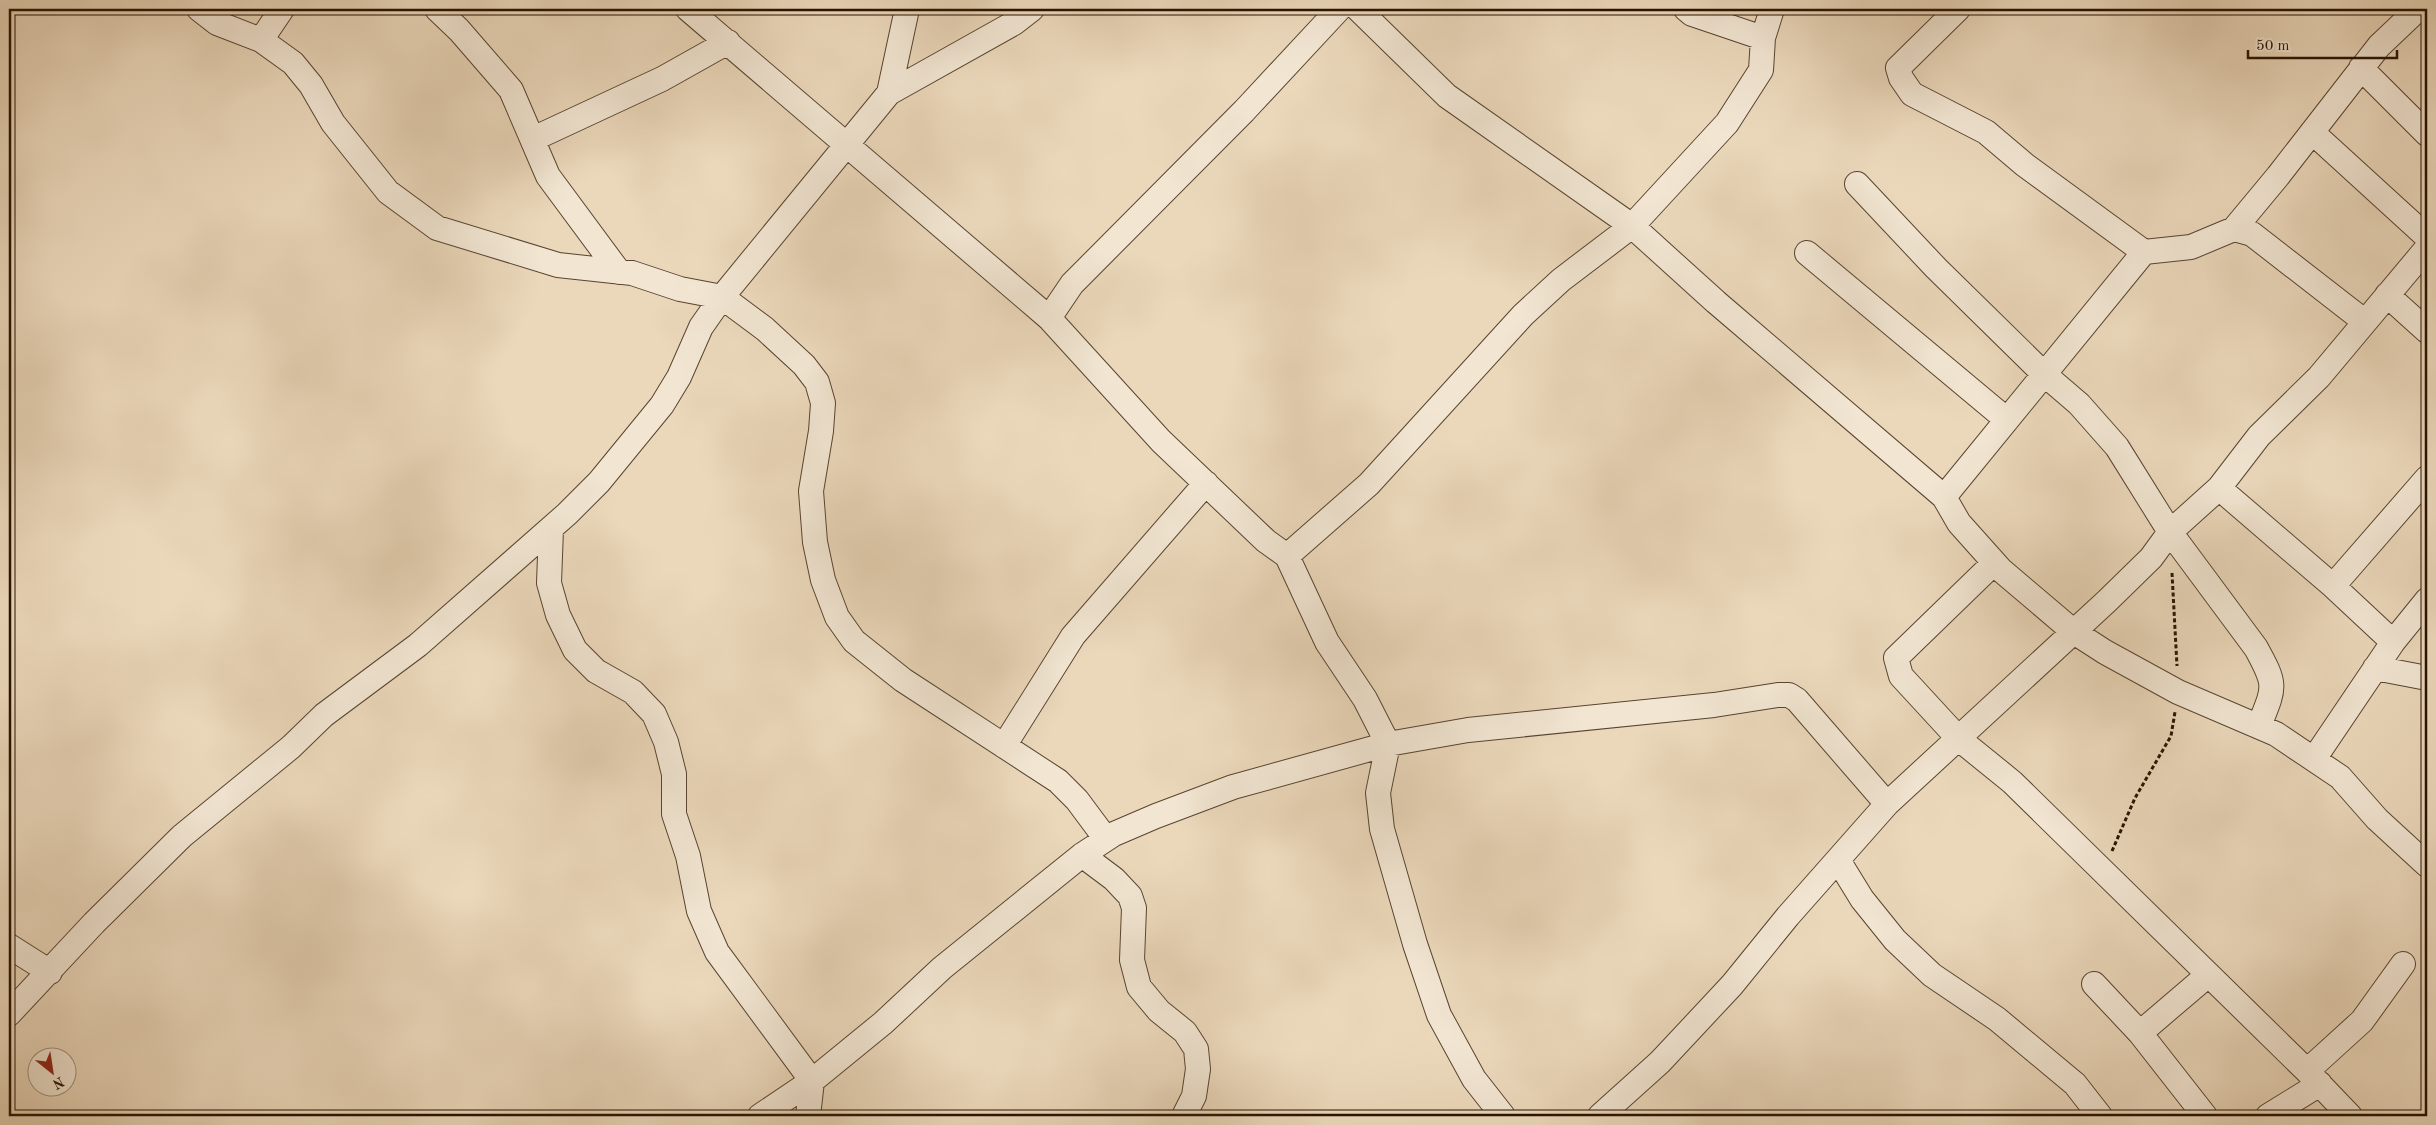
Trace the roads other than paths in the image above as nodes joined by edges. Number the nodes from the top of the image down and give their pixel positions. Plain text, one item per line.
1 (282, 9) edge
2 (437, 9) edge
3 (688, 9) edge
4 (907, 9) edge
5 (1032, 9) edge
6 (1339, 9) edge
7 (1358, 9) edge
8 (1686, 9) edge
9 (1772, 9) edge
10 (1958, 9) edge
11 (2418, 9) edge
12 (214, 13) edge
13 (1763, 38) junction
14 (261, 40) junction
15 (728, 42) junction
16 (2361, 68) junction
17 (889, 93) junction
18 (2312, 132) junction
19 (2427, 134) edge
20 (533, 139) junction
21 (848, 144) junction
22 (1857, 184) dead end
23 (1632, 226) junction
24 (2234, 229) junction
25 (2427, 237) edge
26 (2427, 248) edge
27 (2144, 252) junction
28 (1807, 253) dead end
29 (619, 272) junction
30 (2387, 295) junction
31 (722, 297) junction
32 (1049, 318) junction
33 (2364, 321) junction
34 (2427, 331) edge
35 (2044, 374) junction
36 (2007, 420) junction
37 (2427, 478) edge
38 (1206, 483) junction
39 (2219, 488) junction
40 (1944, 497) junction
41 (551, 530) junction
42 (2170, 532) junction
43 (1287, 556) junction
44 (1994, 562) junction
45 (2333, 586) junction
46 (2427, 600) edge
47 (2074, 632) junction
48 (2393, 642) junction
49 (2375, 668) junction
50 (2427, 678) edge
51 (2259, 726) junction
52 (1960, 739) junction
53 (1388, 744) junction
54 (1004, 746) junction
55 (2314, 759) junction
56 (1887, 804) junction
57 (1106, 839) junction
58 (1082, 855) junction
59 (1838, 860) junction
60 (2427, 865) edge
61 (9, 946) edge
62 (2403, 964) dead end
63 (50, 972) junction
64 (2208, 975) junction
65 (2094, 984) dead end
66 (9, 1014) edge
67 (2140, 1033) junction
68 (2313, 1078) junction
69 (812, 1081) junction
70 (760, 1116) edge
71 (808, 1116) edge
72 (1184, 1116) edge
73 (1502, 1116) edge
74 (1600, 1116) edge
75 (2100, 1116) edge
76 (2205, 1116) edge
77 (2268, 1116) edge
78 (2350, 1116) edge

1 - 14 street
2 - 20 street
3 - 15 street
4 - 17 street
5 - 17 street
6 - 32 street
7 - 23 street
8 - 13 street
9 - 13 street
10 - 27 street
11 - 16 street
12 - 14 street
13 - 23 street
14 - 29 street
15 - 20 street
15 - 21 street
16 - 18 street
16 - 19 street
17 - 21 street
18 - 24 street
18 - 25 street
20 - 29 street
21 - 31 street
21 - 32 street
22 - 35 street
23 - 40 street
23 - 43 street
24 - 27 street
24 - 33 street
26 - 30 street
27 - 35 street
28 - 36 street
29 - 31 street
30 - 33 street
30 - 34 street
31 - 41 street
31 - 54 street
32 - 38 street
33 - 39 street
35 - 36 street
35 - 42 street
36 - 40 street
37 - 45 street
38 - 43 street
38 - 54 street
39 - 42 street
39 - 45 street
40 - 44 street
41 - 63 street
41 - 69 street
42 - 47 street
42 - 51 street
43 - 53 street
44 - 47 street
44 - 52 street
45 - 48 street
46 - 48 street
47 - 51 street
47 - 52 street
48 - 49 street
49 - 50 street
49 - 55 street
51 - 55 street
52 - 56 street
52 - 64 street
53 - 56 street
53 - 57 street
53 - 73 street
54 - 57 street
55 - 60 street
56 - 59 street
57 - 58 street
58 - 69 street
58 - 72 street
59 - 74 street
59 - 75 street
61 - 63 street
62 - 68 street
63 - 66 street
64 - 67 street
64 - 68 street
65 - 67 street
67 - 76 street
68 - 77 street
68 - 78 street
69 - 70 street
69 - 71 street

